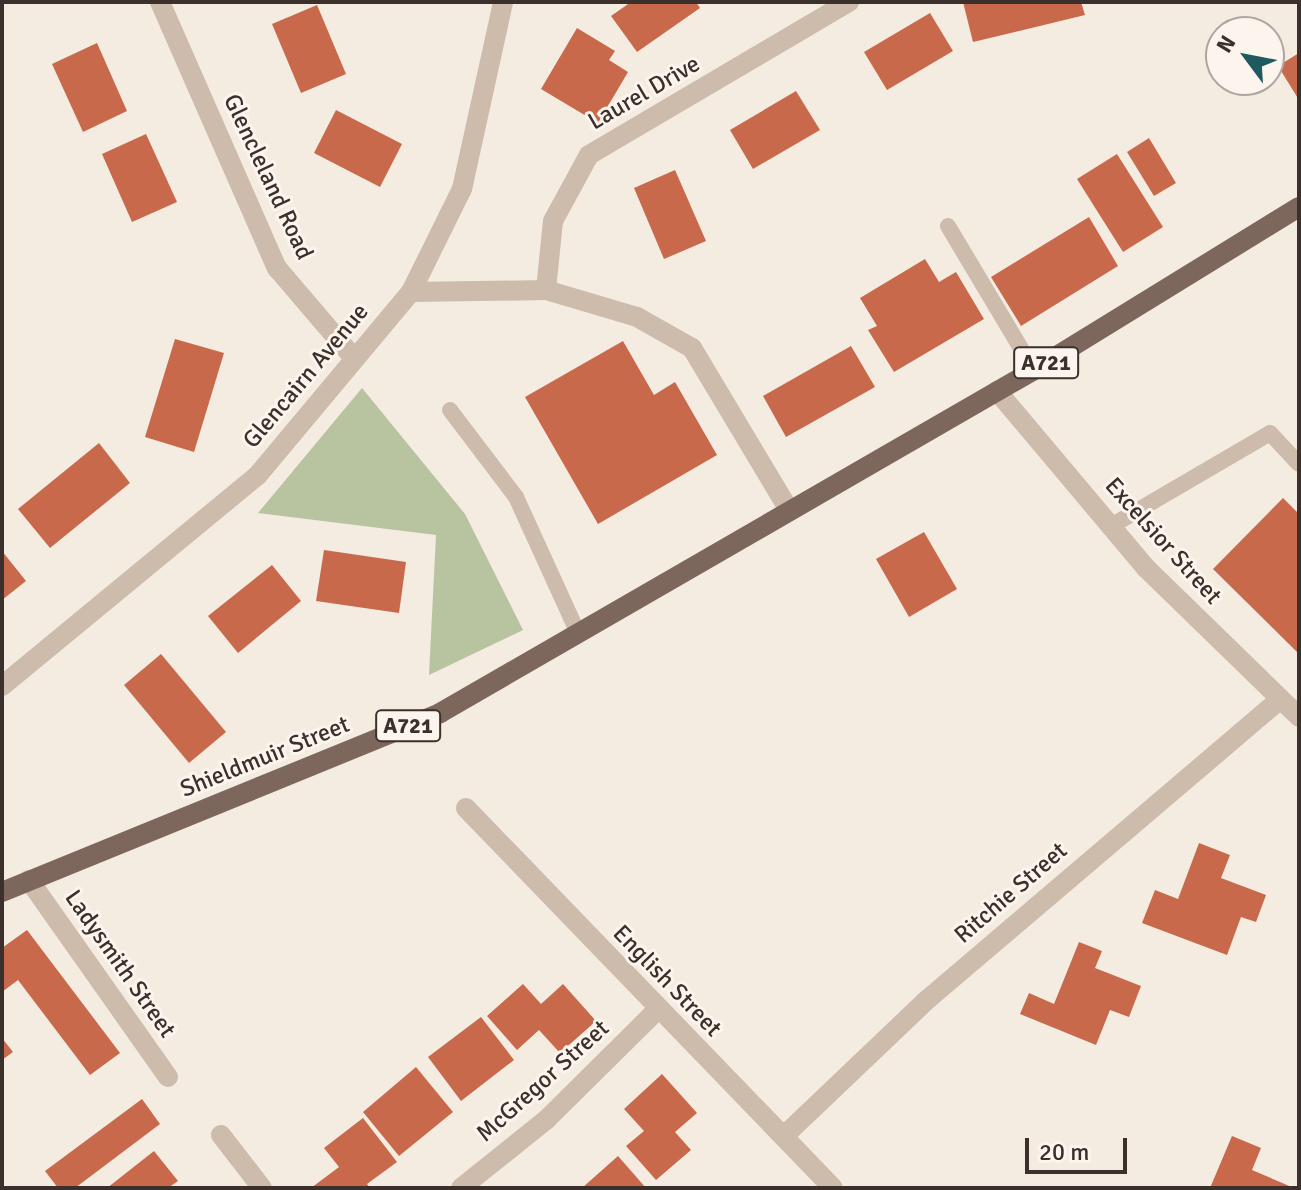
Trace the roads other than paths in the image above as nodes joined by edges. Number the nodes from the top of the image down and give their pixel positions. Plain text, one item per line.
1 (160, 2) edge
2 (503, 2) edge
3 (849, 2) edge
4 (1299, 207) edge
5 (948, 226) dead end
6 (546, 290) junction
7 (411, 292) junction
8 (354, 358) junction
9 (1034, 370) junction
10 (997, 391) junction
11 (450, 410) dead end
12 (1299, 464) edge
13 (789, 510) junction
14 (1111, 526) junction
15 (578, 633) junction
16 (2, 686) edge
17 (1280, 699) junction
18 (1299, 717) edge
19 (466, 808) dead end
20 (29, 880) junction
21 (2, 892) edge
22 (657, 1010) junction
23 (168, 1077) dead end
24 (221, 1135) dead end
25 (784, 1136) junction
26 (262, 1188) edge
27 (461, 1188) edge
28 (833, 1188) edge

1 - 8 street, Glencleland Road
2 - 7 street, Glencairn Avenue
3 - 6 street, Laurel Drive
4 - 9 main road, A721
5 - 9 lane
6 - 7 street
6 - 13 street
7 - 8 street, Glencairn Avenue
8 - 16 street, Glencairn Avenue
9 - 10 main road, A721
10 - 13 main road, A721
10 - 14 street, Excelsior Street
11 - 15 lane
12 - 14 lane
13 - 15 main road, Shieldmuir Street / A721
14 - 17 street, Excelsior Street
15 - 20 main road, Shieldmuir Street / A721
17 - 18 street, Excelsior Street
17 - 25 street, Ritchie Street
19 - 22 street, English Street
20 - 21 main road, Shieldmuir Street / A721
20 - 23 street, Ladysmith Street
22 - 25 street, English Street
22 - 27 street, McGregor Street
24 - 26 street
25 - 28 street, English Street

